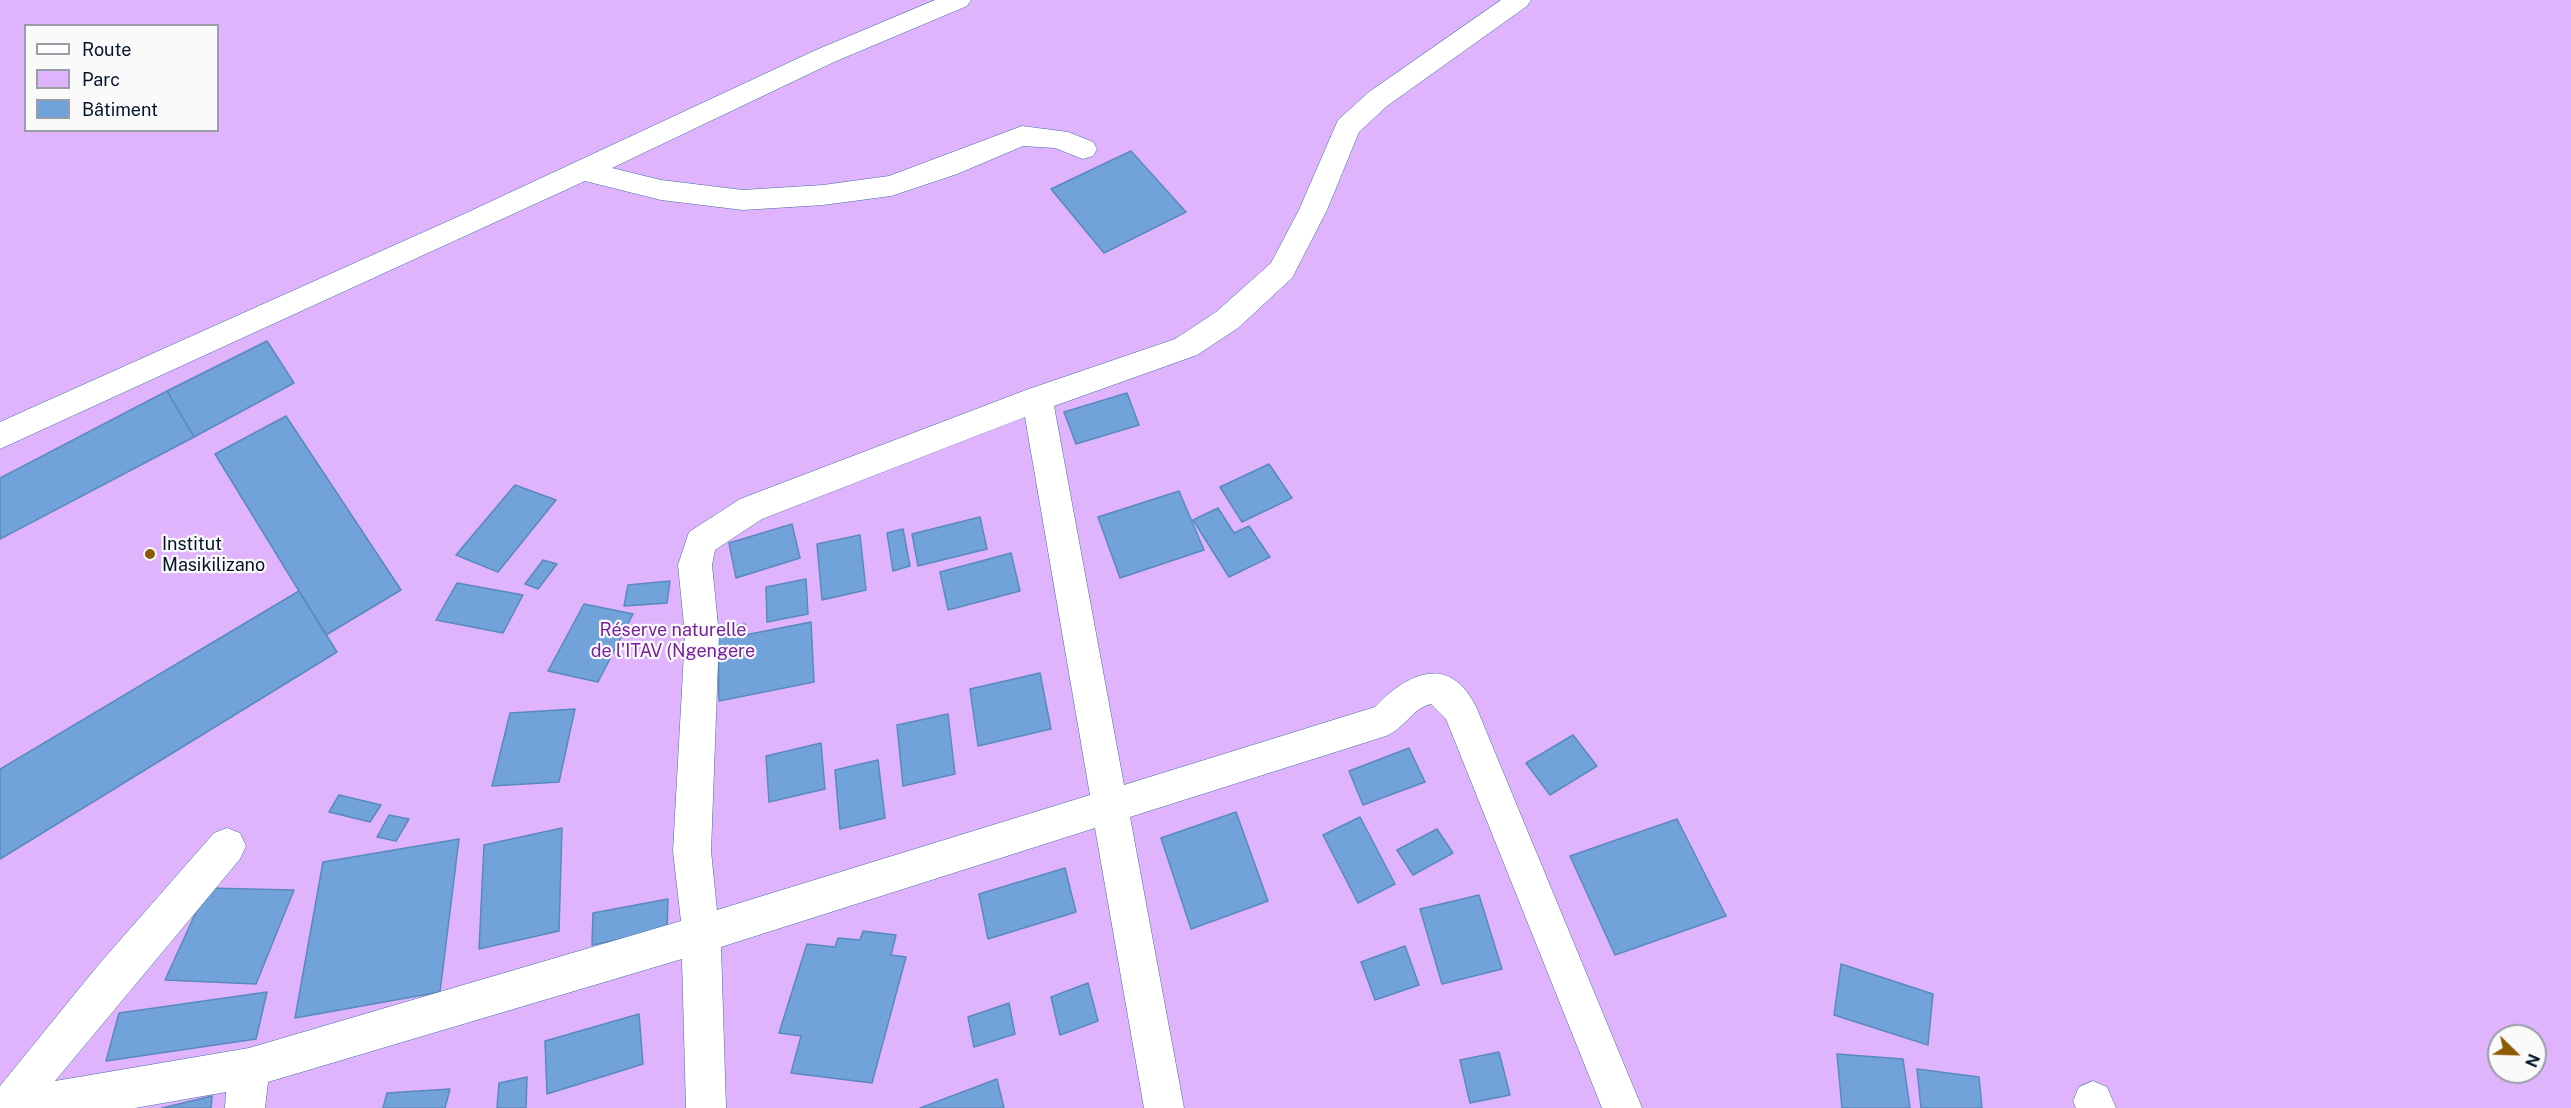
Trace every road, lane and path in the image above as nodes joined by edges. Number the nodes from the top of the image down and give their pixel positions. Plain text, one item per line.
1 (958, 0) edge
2 (1518, 0) edge
3 (1083, 149) dead end
4 (582, 170) junction
5 (1037, 399) junction
6 (0, 436) edge
7 (1108, 806) junction
8 (227, 846) dead end
9 (701, 934) junction
10 (249, 1068) junction
11 (8, 1108) edge
12 (19, 1108) edge
13 (245, 1108) edge
14 (706, 1108) edge
15 (1164, 1108) edge
16 (1622, 1108) edge

1 - 4 street
2 - 5 street
3 - 4 street
4 - 6 street
5 - 7 street
5 - 9 street
7 - 9 street
7 - 15 street
7 - 16 street
8 - 11 street
9 - 10 street
9 - 14 street
10 - 12 street
10 - 13 street

